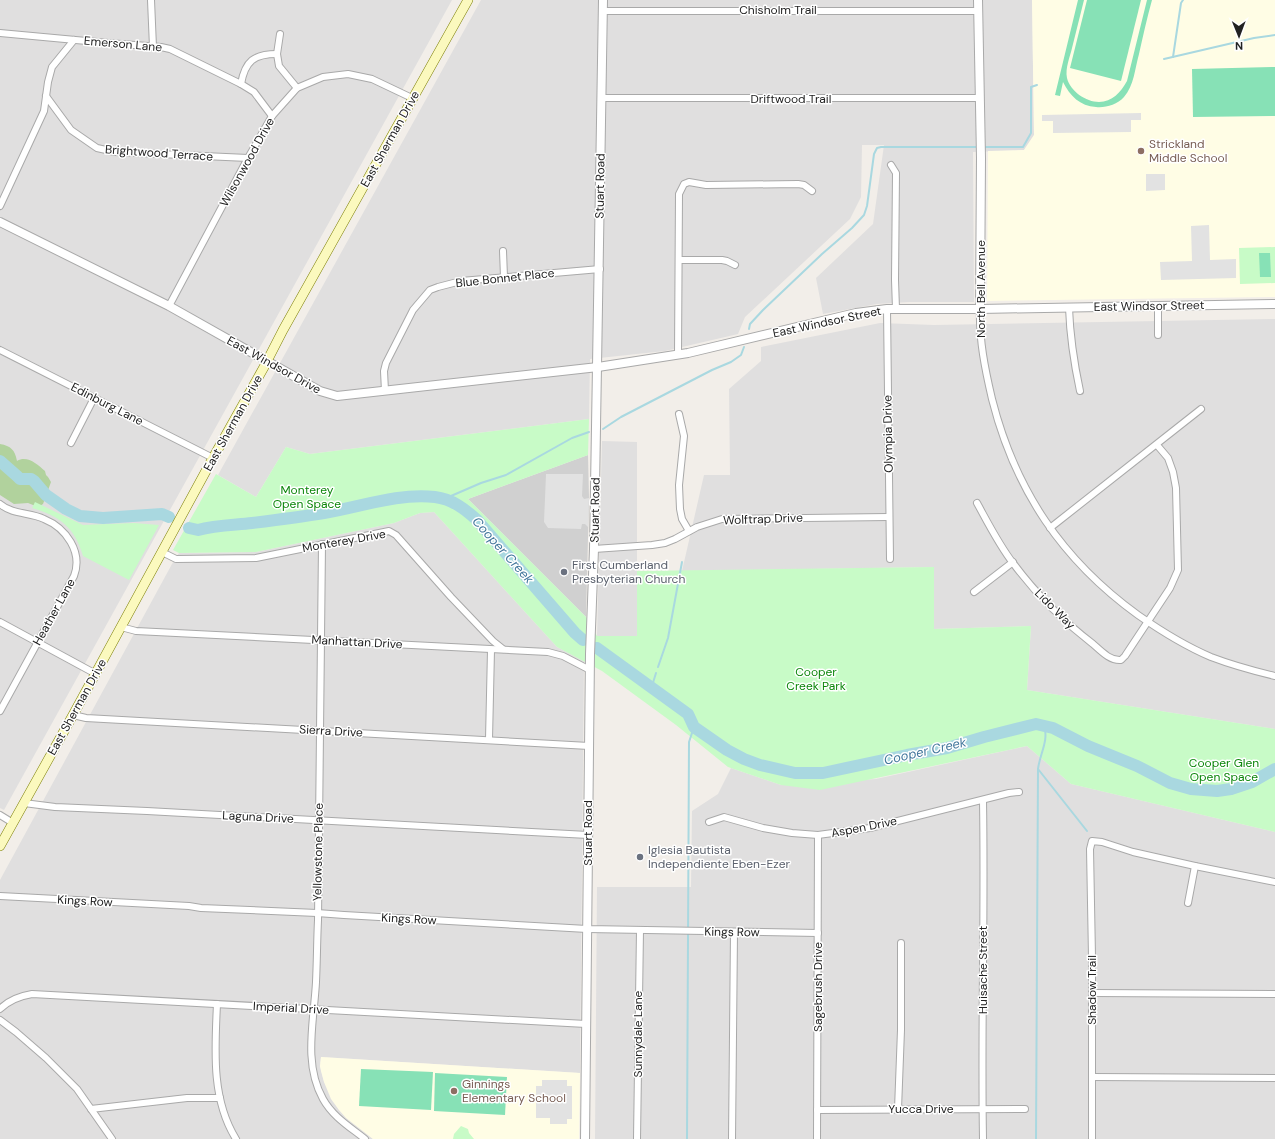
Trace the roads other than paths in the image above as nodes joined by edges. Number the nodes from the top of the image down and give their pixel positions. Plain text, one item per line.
1 (151, 0) edge
2 (468, 0) edge
3 (603, 0) edge
4 (978, 0) edge
5 (603, 11) junction
6 (978, 11) junction
7 (0, 33) edge
8 (280, 34) dead end
9 (74, 40) junction
10 (153, 47) junction
11 (277, 54) junction
12 (241, 84) junction
13 (298, 88) junction
14 (46, 96) junction
15 (412, 98) junction
16 (602, 98) junction
17 (980, 98) junction
18 (272, 116) junction
19 (248, 158) junction
20 (891, 165) dead end
21 (812, 191) dead end
22 (0, 206) edge
23 (0, 222) edge
24 (503, 251) dead end
25 (679, 260) junction
26 (735, 265) dead end
27 (600, 269) junction
28 (504, 277) junction
29 (1275, 304) edge
30 (169, 306) junction
31 (1158, 306) junction
32 (1069, 308) junction
33 (887, 309) junction
34 (896, 309) junction
35 (980, 309) junction
36 (1158, 335) dead end
37 (0, 350) edge
38 (678, 355) junction
39 (267, 362) junction
40 (598, 367) junction
41 (385, 391) junction
42 (1080, 391) dead end
43 (94, 398) junction
44 (1201, 409) dead end
45 (679, 414) dead end
46 (71, 443) dead end
47 (1156, 445) junction
48 (213, 458) junction
49 (977, 503) dead end
50 (0, 504) edge
51 (889, 517) junction
52 (1050, 528) junction
53 (689, 531) junction
54 (322, 544) junction
55 (594, 549) junction
56 (162, 552) junction
57 (890, 559) dead end
58 (1012, 562) junction
59 (974, 592) dead end
60 (0, 622) edge
61 (1148, 622) junction
62 (120, 627) junction
63 (321, 640) junction
64 (37, 642) junction
65 (503, 649) junction
66 (491, 650) junction
67 (590, 670) junction
68 (96, 674) junction
69 (1275, 676) edge
70 (0, 711) edge
71 (73, 715) junction
72 (320, 730) junction
73 (489, 739) junction
74 (589, 746) junction
75 (1019, 792) dead end
76 (983, 800) junction
77 (24, 803) junction
78 (0, 815) edge
79 (318, 820) junction
80 (709, 822) dead end
81 (13, 823) junction
82 (588, 835) junction
83 (818, 835) junction
84 (0, 846) edge
85 (1195, 866) junction
86 (1275, 882) edge
87 (0, 896) edge
88 (1188, 903) dead end
89 (317, 912) junction
90 (587, 929) junction
91 (640, 930) junction
92 (734, 932) junction
93 (818, 933) junction
94 (901, 943) dead end
95 (1092, 993) junction
96 (1275, 994) edge
97 (217, 1004) junction
98 (0, 1009) edge
99 (314, 1010) junction
100 (0, 1020) edge
101 (586, 1024) junction
102 (1092, 1077) junction
103 (1275, 1078) edge
104 (220, 1098) junction
105 (91, 1109) junction
106 (898, 1109) junction
107 (1025, 1109) dead end
108 (818, 1110) junction
109 (983, 1110) junction
110 (112, 1139) edge
111 (236, 1139) edge
112 (365, 1139) edge
113 (585, 1139) edge
114 (638, 1139) edge
115 (732, 1139) edge
116 (817, 1139) edge
117 (983, 1139) edge
118 (1092, 1139) edge

1 - 10 street
2 - 15 main road, East Sherman Drive
3 - 5 street, Stuart Road
4 - 6 street, North Bell Avenue
5 - 6 street, Chisholm Trail
5 - 16 street, Stuart Road
6 - 17 street, North Bell Avenue
7 - 9 street, Emerson Lane
8 - 11 street
9 - 10 street, Emerson Lane
9 - 14 street
10 - 12 street, Emerson Lane
11 - 12 street
11 - 13 street
12 - 18 street, Emerson Lane
13 - 15 street, Wilsonwood Drive
13 - 18 street, Wilsonwood Drive
14 - 19 street, Brightwood Terrace
14 - 22 street
15 - 39 main road, East Sherman Drive
16 - 17 street, Driftwood Trail
16 - 27 street, Stuart Road
17 - 35 street, North Bell Avenue
18 - 19 street, Wilsonwood Drive
19 - 30 street, Wilsonwood Drive
20 - 34 street
21 - 25 street
23 - 30 street, East Windsor Drive
24 - 28 street
25 - 26 street
25 - 38 street
27 - 28 street, Blue Bonnet Place
27 - 40 street, Stuart Road
28 - 41 street, Blue Bonnet Place
29 - 31 street, East Windsor Street
30 - 39 street, East Windsor Drive
31 - 32 street, East Windsor Street
31 - 36 street
32 - 35 street, East Windsor Street
32 - 42 street
33 - 34 street, East Windsor Street
33 - 38 street, East Windsor Street
33 - 51 street, Olympia Drive
34 - 35 street, East Windsor Street
35 - 52 street, North Bell Avenue
37 - 43 street, Edinburg Lane
38 - 40 street, East Windsor Street
39 - 41 street, East Windsor Drive
39 - 48 main road, East Sherman Drive
40 - 41 street, East Windsor Drive
40 - 55 street, Stuart Road
43 - 46 street
43 - 48 street, Edinburg Lane
44 - 47 street
45 - 53 street
47 - 52 street
47 - 61 street
48 - 56 main road, East Sherman Drive
49 - 58 street, Lido Way
50 - 64 street, Heather Lane
51 - 53 street, Wolftrap Drive
51 - 57 street, Olympia Drive
52 - 61 street, North Bell Avenue
53 - 55 street, Wolftrap Drive
54 - 56 street, Monterey Drive
54 - 63 street, Yellowstone Place
54 - 65 street, Monterey Drive
55 - 67 street, Stuart Road
56 - 62 main road, East Sherman Drive
58 - 59 street
58 - 61 street, Lido Way
60 - 64 street
61 - 69 street, North Bell Avenue
62 - 63 street, Manhattan Drive
62 - 68 main road, East Sherman Drive
63 - 66 street, Manhattan Drive
63 - 72 street, Yellowstone Place
64 - 68 street
64 - 70 street, Heather Lane
65 - 66 street, Manhattan Drive
65 - 67 street, Manhattan Drive
66 - 73 street
67 - 74 street, Stuart Road
68 - 71 main road, East Sherman Drive
71 - 72 street, Sierra Drive
71 - 77 main road, East Sherman Drive
72 - 73 street, Sierra Drive
72 - 79 street, Yellowstone Place
73 - 74 street, Sierra Drive
74 - 82 street, Stuart Road
75 - 76 street, Aspen Drive
76 - 83 street, Aspen Drive
76 - 109 street, Huisache Street
77 - 79 street, Laguna Drive
77 - 81 main road, East Sherman Drive
78 - 81 street
79 - 82 street, Laguna Drive
79 - 89 street, Yellowstone Place
80 - 83 street, Aspen Drive
81 - 84 main road, East Sherman Drive
82 - 90 street, Stuart Road
83 - 93 street, Sagebrush Drive
85 - 86 street
85 - 88 street
85 - 95 street, Shadow Trail
87 - 89 street, Kings Row
89 - 90 street, Kings Row
89 - 99 street, Yellowstone Place
90 - 91 street, Kings Row
90 - 101 street, Stuart Road
91 - 92 street, Kings Row
91 - 114 street, Sunnydale Lane
92 - 93 street, Kings Row
92 - 115 street
93 - 108 street, Sagebrush Drive
94 - 106 street
95 - 96 street
95 - 102 street, Shadow Trail
97 - 98 street, Imperial Drive
97 - 99 street, Imperial Drive
97 - 104 street
99 - 101 street, Imperial Drive
99 - 112 street, Yellowstone Place
100 - 105 street
101 - 113 street, Stuart Road
102 - 103 street
102 - 118 street, Shadow Trail
104 - 105 street
104 - 111 street
105 - 110 street
106 - 108 street, Yucca Drive
106 - 109 street, Yucca Drive
107 - 109 street, Yucca Drive
108 - 116 street, Sagebrush Drive
109 - 117 street, Huisache Street

